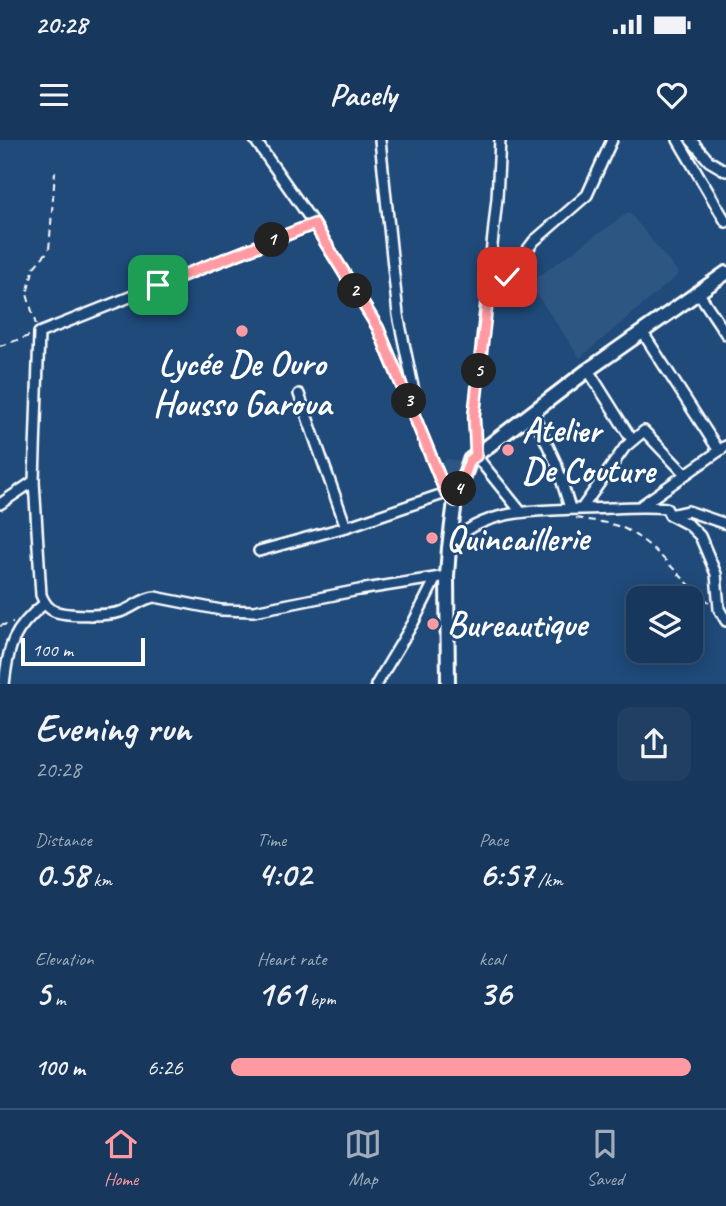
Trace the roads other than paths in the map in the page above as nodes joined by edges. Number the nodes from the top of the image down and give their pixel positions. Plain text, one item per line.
1 (255, 140) edge
2 (380, 140) edge
3 (499, 140) edge
4 (612, 140) edge
5 (678, 140) edge
6 (691, 140) edge
7 (726, 171) edge
8 (726, 222) edge
9 (314, 224) junction
10 (726, 273) edge
11 (698, 292) junction
12 (488, 295) junction
13 (643, 333) junction
14 (726, 334) edge
15 (588, 370) junction
16 (299, 394) dead end
17 (412, 410) junction
18 (533, 414) junction
19 (632, 440) junction
20 (722, 449) edge
21 (476, 456) junction
22 (685, 474) junction
23 (34, 481) junction
24 (451, 497) junction
25 (0, 505) edge
26 (642, 505) junction
27 (582, 508) junction
28 (570, 512) junction
29 (521, 513) junction
30 (670, 515) junction
31 (726, 524) edge
32 (346, 527) junction
33 (449, 548) junction
34 (259, 551) dead end
35 (441, 577) junction
36 (44, 604) junction
37 (726, 621) edge
38 (4, 684) edge
39 (376, 684) edge
40 (449, 684) edge

1 - 9 street
2 - 17 street
3 - 12 street
4 - 12 street
5 - 8 street
6 - 7 street
9 - 17 street
9 - 23 street
10 - 11 main road
11 - 13 main road
11 - 14 street
12 - 21 street
13 - 15 main road
13 - 20 street
15 - 18 main road
15 - 19 street
16 - 32 street
17 - 24 street
18 - 21 main road
18 - 28 street
19 - 22 street
19 - 27 street
20 - 22 street
21 - 24 main road
21 - 29 street
22 - 26 street
23 - 25 street
23 - 36 street
24 - 32 street
24 - 33 main road
26 - 27 street
26 - 30 street
27 - 28 street
28 - 29 street
29 - 33 street
30 - 31 street
30 - 37 street
32 - 34 street
33 - 35 main road
35 - 36 street
35 - 39 street
35 - 40 main road
36 - 38 street

